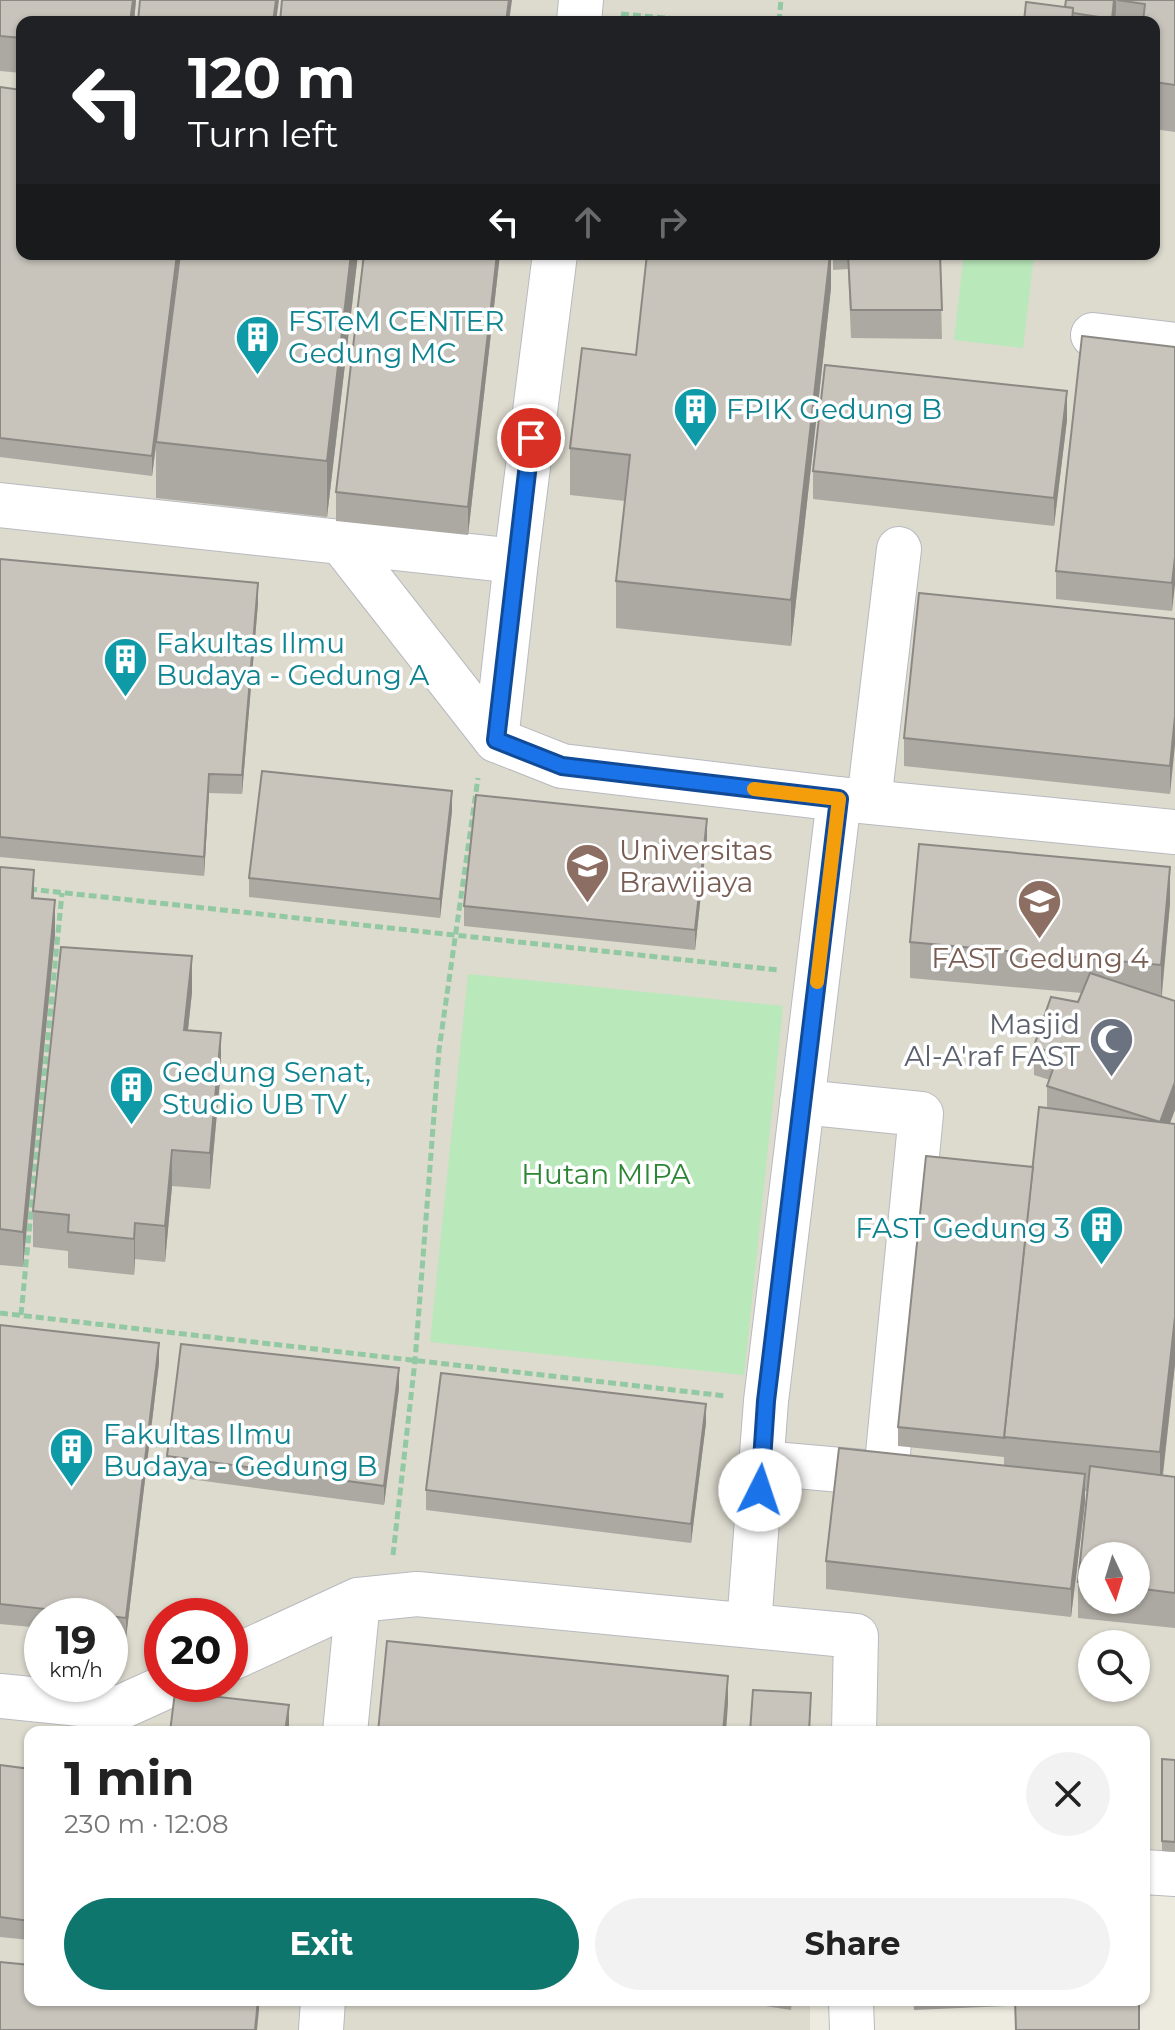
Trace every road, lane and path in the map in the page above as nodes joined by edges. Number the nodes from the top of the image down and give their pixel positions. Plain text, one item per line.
1 (580, 11) edge
2 (639, 16) edge
3 (554, 260) edge
4 (1093, 335) edge
5 (1175, 345) edge
6 (0, 505) edge
7 (341, 542) junction
8 (899, 549) dead end
9 (516, 561) junction
10 (487, 759) junction
11 (854, 800) junction
12 (1175, 832) edge
13 (16, 888) edge
14 (62, 893) junction
15 (454, 935) junction
16 (818, 974) junction
17 (802, 1102) junction
18 (0, 1313) edge
19 (21, 1315) junction
20 (415, 1361) junction
21 (766, 1401) junction
22 (762, 1463) junction
23 (374, 1598) junction
24 (749, 1625) junction
25 (248, 1651) edge
26 (0, 1696) edge
27 (144, 1697) edge
28 (346, 1726) edge
29 (854, 1726) edge
30 (1150, 1872) edge
31 (1175, 1874) edge
32 (323, 2006) edge
33 (851, 2006) edge
34 (321, 2030) edge
35 (852, 2030) edge

1 - 2 path
3 - 9 street
4 - 5 street
6 - 7 street
7 - 9 street
7 - 10 street
8 - 11 street
9 - 10 street
10 - 11 street
10 - 15 path
11 - 12 street
11 - 16 street
13 - 14 path
14 - 15 path
14 - 19 path
15 - 16 path
15 - 20 path
16 - 17 street
17 - 21 street
17 - 22 street
18 - 19 path
19 - 20 path
20 - 21 path
20 - 23 path
21 - 22 street
22 - 24 street
23 - 24 street
23 - 25 street
23 - 28 street
24 - 29 street
26 - 27 street
30 - 31 street
32 - 34 street
33 - 35 street

